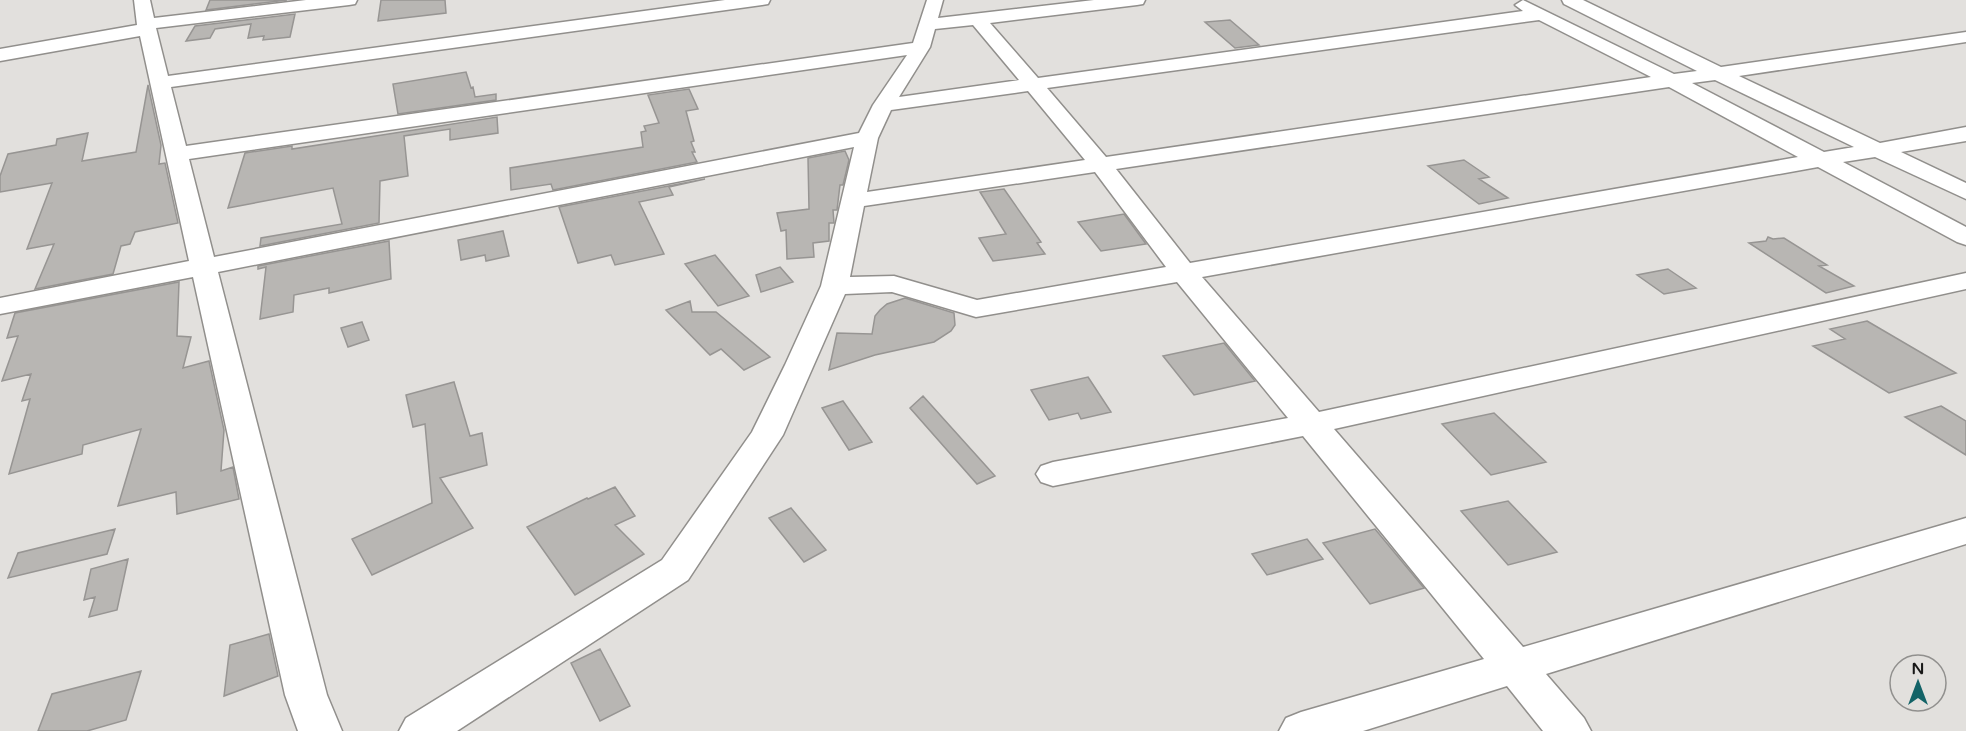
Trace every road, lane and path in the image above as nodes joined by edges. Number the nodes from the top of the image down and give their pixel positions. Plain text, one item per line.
1 (349, 0) edge
2 (762, 0) edge
3 (1137, 0) edge
4 (1513, 0) edge
5 (1570, 0) edge
6 (1541, 14) junction
7 (145, 18) edge
8 (976, 18) junction
9 (928, 24) edge
10 (1966, 37) edge
11 (0, 55) edge
12 (1719, 74) junction
13 (1673, 81) junction
14 (159, 83) junction
15 (1033, 85) junction
16 (883, 105) junction
17 (1966, 134) edge
18 (867, 138) junction
19 (1877, 149) junction
20 (176, 154) junction
21 (1819, 160) junction
22 (1101, 165) junction
23 (1966, 192) edge
24 (852, 201) junction
25 (1966, 237) edge
26 (202, 265) junction
27 (1183, 272) junction
28 (1966, 281) edge
29 (835, 286) junction
30 (0, 306) edge
31 (1311, 424) junction
32 (1053, 474) dead end
33 (1966, 531) edge
34 (1516, 668) junction
35 (320, 731) edge
36 (421, 731) edge
37 (1300, 731) edge
38 (1569, 731) edge

1 - 7 street
2 - 14 street
3 - 8 street
4 - 6 street
5 - 12 street
6 - 13 street
6 - 15 street
7 - 11 street
7 - 14 street
8 - 9 street
8 - 15 street
9 - 16 street
9 - 20 street
10 - 12 street
12 - 13 street
12 - 19 street
13 - 21 street
13 - 22 street
14 - 20 street
15 - 16 street
15 - 22 street
16 - 18 street
17 - 19 street
18 - 24 street
18 - 26 street
19 - 21 street
19 - 23 street
20 - 26 street
21 - 25 street
21 - 27 street
22 - 24 street
22 - 27 street
24 - 29 street
26 - 30 street
26 - 35 street
27 - 29 street
27 - 31 street
28 - 31 street
29 - 36 street
31 - 32 street
31 - 34 street
33 - 34 street
34 - 37 street
34 - 38 street

